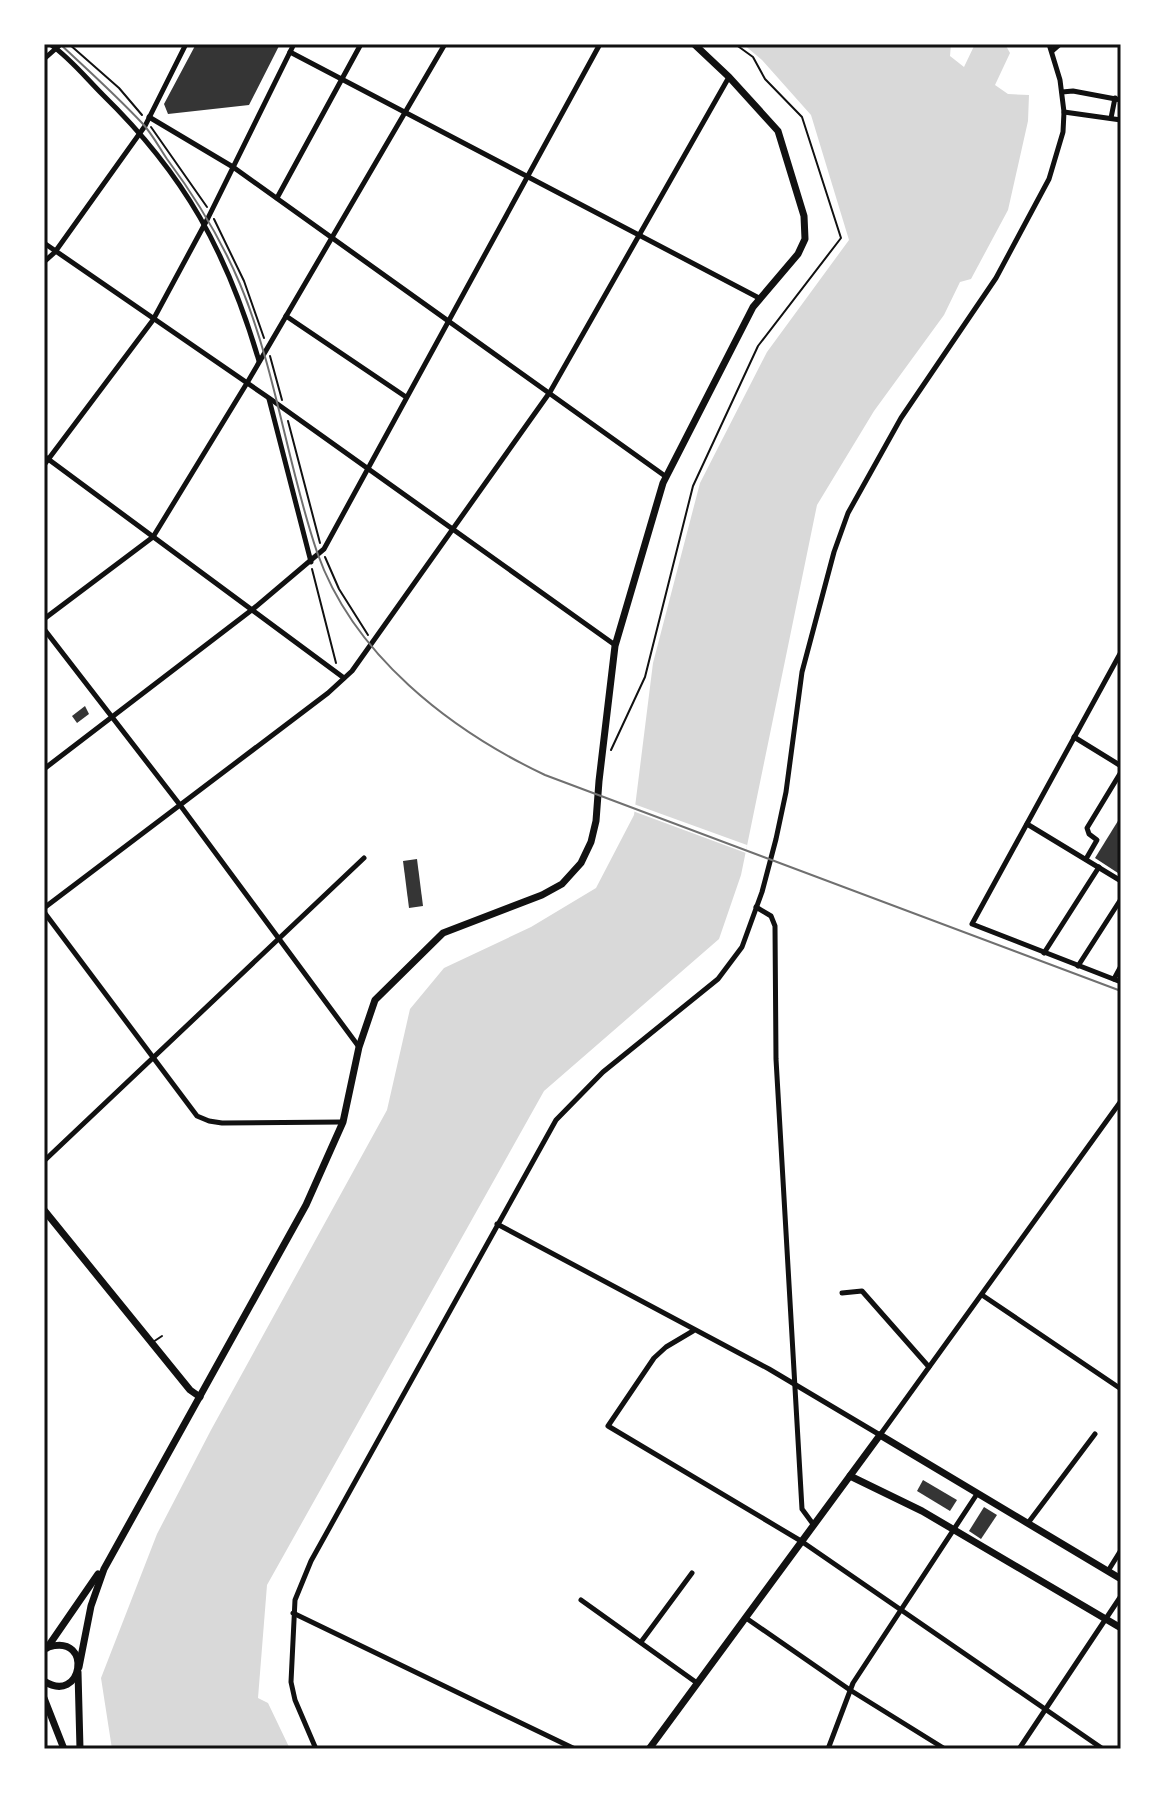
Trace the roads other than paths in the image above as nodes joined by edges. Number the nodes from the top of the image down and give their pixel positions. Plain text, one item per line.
1 (186, 44) edge
2 (294, 44) edge
3 (361, 44) edge
4 (445, 44) edge
5 (600, 44) edge
6 (694, 44) edge
7 (1049, 44) edge
8 (1060, 44) edge
9 (56, 45) edge
10 (1052, 51) junction
11 (290, 52) junction
12 (44, 59) edge
13 (729, 77) junction
14 (341, 80) junction
15 (1062, 92) junction
16 (1118, 99) edge
17 (1064, 112) junction
18 (406, 113) junction
19 (1111, 118) junction
20 (148, 119) junction
21 (1121, 120) edge
22 (141, 132) junction
23 (233, 167) junction
24 (527, 178) junction
25 (277, 198) junction
26 (205, 224) junction
27 (638, 236) junction
28 (332, 237) junction
29 (44, 243) edge
30 (55, 252) junction
31 (44, 262) edge
32 (759, 298) junction
33 (286, 316) junction
34 (153, 320) junction
35 (449, 320) junction
36 (260, 362) junction
37 (247, 383) junction
38 (550, 392) junction
39 (406, 397) junction
40 (269, 398) junction
41 (46, 460) edge
42 (367, 468) junction
43 (665, 476) junction
44 (453, 530) junction
45 (153, 537) junction
46 (311, 562) junction
47 (253, 609) junction
48 (44, 619) edge
49 (44, 629) edge
50 (615, 646) junction
51 (1121, 652) edge
52 (344, 678) junction
53 (113, 717) junction
54 (1074, 737) junction
55 (1121, 767) edge
56 (44, 769) edge
57 (180, 805) junction
58 (1027, 824) junction
59 (364, 858) dead end
60 (1086, 859) junction
61 (1099, 867) junction
62 (1121, 881) edge
63 (1121, 899) edge
64 (756, 907) junction
65 (44, 910) edge
66 (278, 937) junction
67 (1044, 953) junction
68 (1078, 966) junction
69 (1121, 966) edge
70 (1118, 981) edge
71 (359, 1047) junction
72 (153, 1058) junction
73 (1121, 1101) edge
74 (343, 1122) junction
75 (44, 1161) edge
76 (44, 1210) edge
77 (497, 1224) junction
78 (842, 1293) dead end
79 (982, 1295) junction
80 (694, 1331) junction
81 (162, 1336) dead end
82 (153, 1343) junction
83 (929, 1367) junction
84 (797, 1385) junction
85 (1121, 1389) edge
86 (200, 1397) junction
87 (1095, 1434) dead end
88 (880, 1435) junction
89 (850, 1476) junction
90 (977, 1494) junction
91 (1028, 1523) junction
92 (813, 1524) junction
93 (954, 1529) junction
94 (801, 1541) junction
95 (1121, 1550) edge
96 (111, 1555) junction
97 (1108, 1572) junction
98 (692, 1573) dead end
99 (1121, 1579) edge
100 (1121, 1596) edge
101 (581, 1600) dead end
102 (902, 1609) junction
103 (293, 1613) junction
104 (746, 1618) junction
105 (1107, 1619) junction
106 (1121, 1628) edge
107 (641, 1642) junction
108 (45, 1649) edge
109 (78, 1669) junction
110 (44, 1681) edge
111 (697, 1683) junction
112 (850, 1690) junction
113 (44, 1698) edge
114 (1045, 1709) junction
115 (64, 1749) edge
116 (80, 1749) edge
117 (316, 1749) edge
118 (575, 1749) edge
119 (649, 1749) edge
120 (828, 1749) edge
121 (945, 1749) edge
122 (1019, 1749) edge
123 (1103, 1749) edge

1 - 20 street
2 - 11 street
3 - 14 street
4 - 18 street
5 - 24 street
6 - 13 main road
7 - 10 street
8 - 10 street
9 - 12 street
9 - 22 street
10 - 15 street
11 - 14 street
11 - 23 street
13 - 27 street
13 - 32 main road
14 - 18 street
14 - 25 street
15 - 16 street
15 - 17 street
16 - 19 street
17 - 19 street
17 - 64 street
18 - 24 street
18 - 28 street
19 - 21 street
20 - 22 street
20 - 23 street
22 - 26 street
22 - 30 street
23 - 25 street
23 - 26 street
24 - 27 street
24 - 35 street
25 - 28 street
26 - 34 street
26 - 36 street
27 - 32 street
27 - 38 street
28 - 33 street
28 - 35 street
29 - 30 street
30 - 31 street
30 - 34 street
32 - 43 main road
33 - 36 street
33 - 39 street
34 - 37 street
34 - 41 street
35 - 38 street
35 - 39 street
36 - 37 street
37 - 40 street
37 - 45 street
38 - 43 street
38 - 44 street
39 - 42 street
40 - 42 street
40 - 46 street
41 - 45 street
42 - 44 street
42 - 46 street
43 - 50 main road
44 - 50 street
44 - 52 street
45 - 47 street
45 - 48 street
46 - 47 street
47 - 52 street
47 - 53 street
49 - 53 street
50 - 71 main road
51 - 54 street
52 - 57 street
53 - 56 street
53 - 57 street
54 - 55 street
54 - 58 street
55 - 60 street
57 - 65 street
57 - 66 street
58 - 60 street
58 - 67 street
59 - 66 street
60 - 61 street
61 - 62 street
61 - 67 street
63 - 68 street
64 - 77 street
64 - 84 street
65 - 72 street
66 - 71 street
66 - 72 street
67 - 68 street
68 - 70 street
69 - 70 street
71 - 74 main road
72 - 74 street
72 - 75 street
73 - 79 street
74 - 86 main road
76 - 82 main road
77 - 80 street
77 - 103 street
78 - 83 street
79 - 83 street
79 - 85 street
80 - 84 street
80 - 94 street
81 - 82 lane
82 - 86 main road
83 - 88 street
84 - 88 street
84 - 92 street
86 - 96 main road
87 - 91 street
88 - 89 main road
88 - 90 main road
89 - 92 main road
89 - 93 main road
90 - 91 main road
90 - 93 street
91 - 97 main road
92 - 94 main road
93 - 102 street
93 - 105 main road
94 - 102 street
94 - 104 main road
95 - 97 street
96 - 108 main road
96 - 109 main road
97 - 99 main road
98 - 107 street
100 - 105 street
101 - 107 street
102 - 112 street
102 - 114 street
103 - 117 street
103 - 118 street
104 - 111 main road
104 - 112 street
105 - 106 main road
105 - 114 street
107 - 111 street
108 - 109 main road
109 - 110 main road
109 - 116 main road
111 - 119 main road
112 - 120 street
112 - 121 street
113 - 115 main road
114 - 122 street
114 - 123 street

